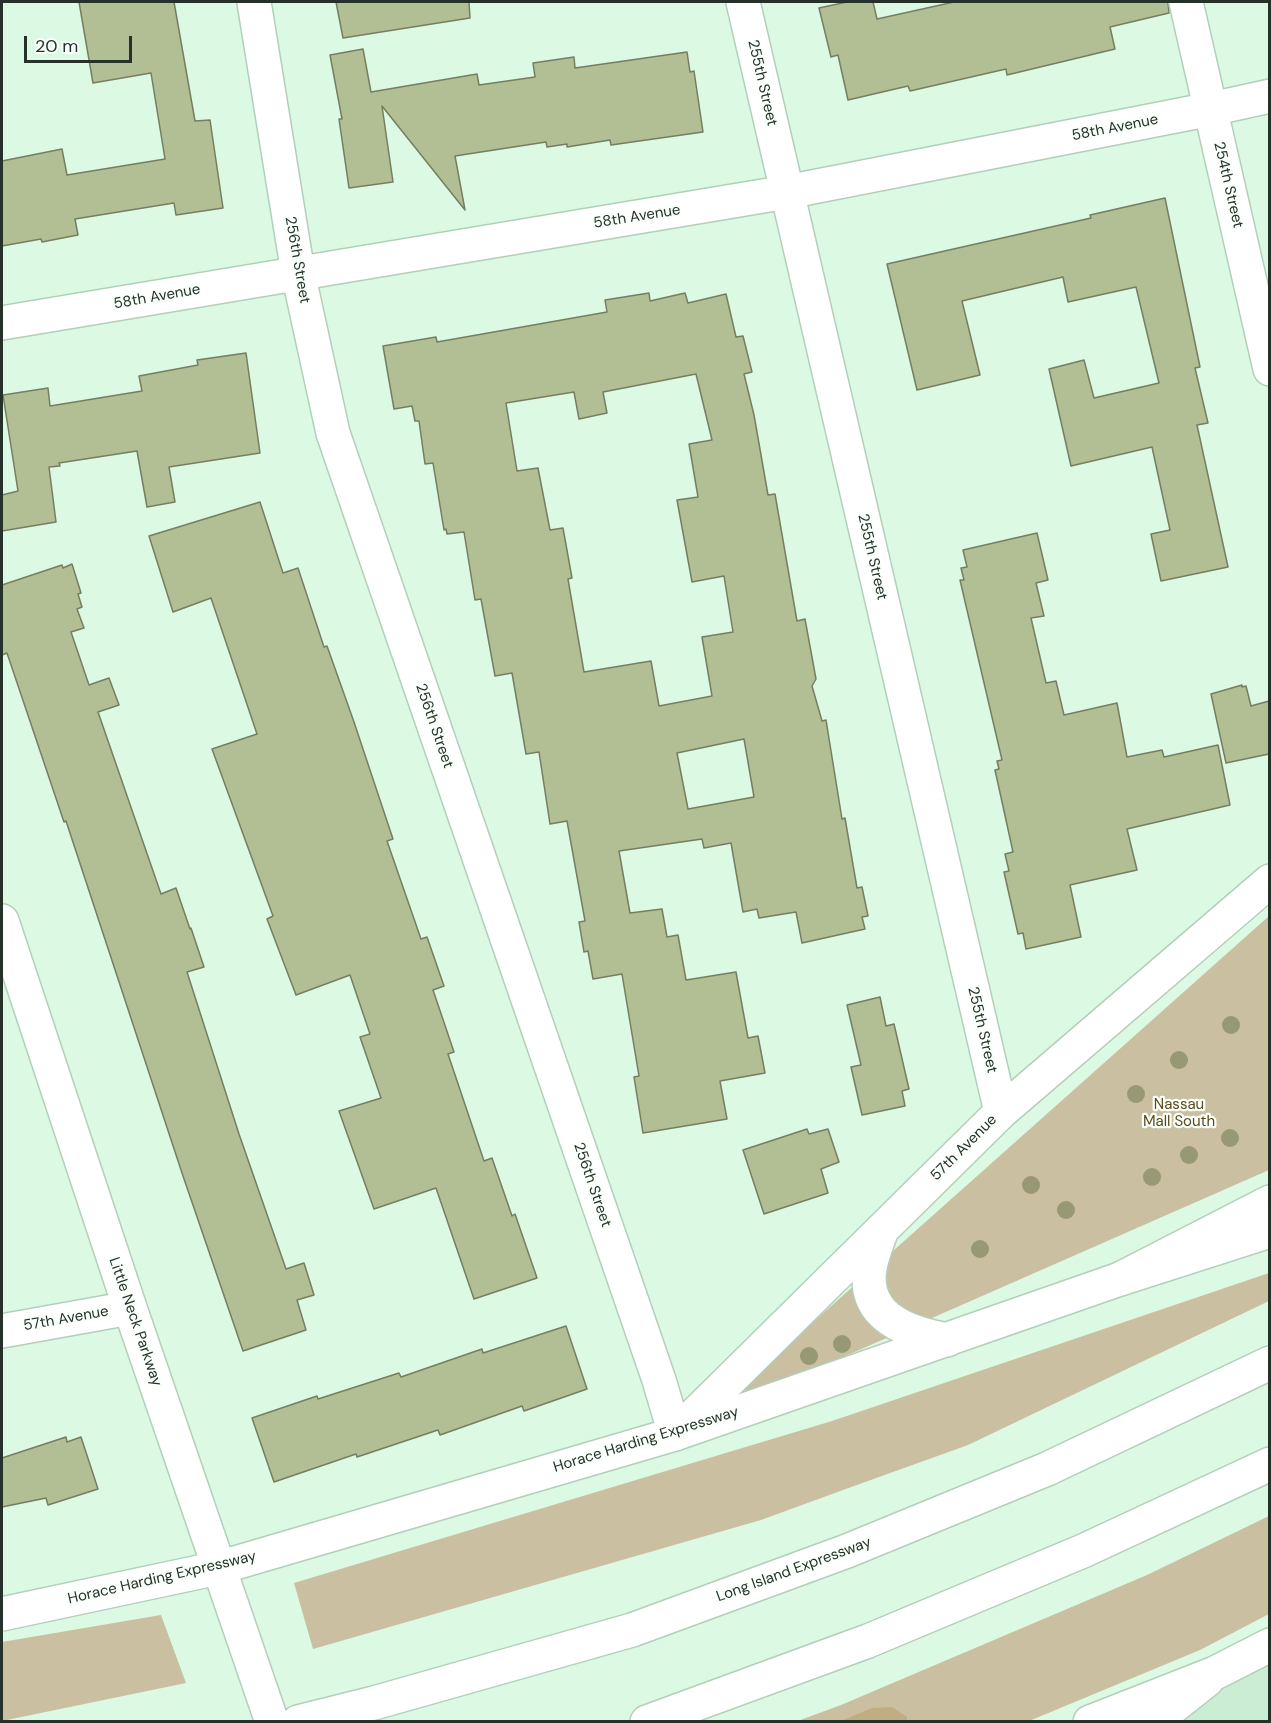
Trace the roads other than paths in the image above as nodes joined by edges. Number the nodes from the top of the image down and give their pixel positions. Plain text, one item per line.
1 (254, 2) edge
2 (743, 2) edge
3 (1186, 2) edge
4 (1269, 96) edge
5 (1211, 110) junction
6 (787, 192) junction
7 (298, 273) junction
8 (2, 323) edge
9 (1269, 369) edge
10 (1269, 881) edge
11 (2, 921) edge
12 (1001, 1112) junction
13 (1269, 1202) edge
14 (881, 1230) junction
15 (1269, 1231) edge
16 (1120, 1279) junction
17 (130, 1308) junction
18 (2, 1331) edge
19 (946, 1340) junction
20 (1269, 1363) edge
21 (675, 1434) junction
22 (1269, 1464) edge
23 (218, 1568) junction
24 (2, 1614) edge
25 (1269, 1645) edge
26 (1215, 1673) junction
27 (272, 1722) edge
28 (298, 1722) edge
29 (646, 1722) edge
30 (1090, 1722) edge
31 (1154, 1722) edge

1 - 7 main road, 256th Street
2 - 6 main road, 255th Street
3 - 5 main road, 254th Street
4 - 5 main road, 58th Avenue
5 - 6 main road, 58th Avenue
5 - 9 main road, 254th Street
6 - 7 main road, 58th Avenue
6 - 12 main road, 255th Street
7 - 8 main road, 58th Avenue
7 - 21 main road, 256th Street
10 - 12 main road, 57th Avenue
11 - 17 main road, Little Neck Parkway
12 - 14 main road, 57th Avenue
13 - 16 main road, Horace Harding Expressway
14 - 19 main road
14 - 21 main road, 57th Avenue
15 - 16 main road
16 - 19 main road, Horace Harding Expressway
17 - 18 main road, 57th Avenue
17 - 23 main road, Little Neck Parkway
19 - 21 main road, Horace Harding Expressway
20 - 28 main road, Long Island Expressway
21 - 23 main road, Horace Harding Expressway
22 - 29 main road
23 - 24 main road, Horace Harding Expressway
23 - 27 main road, Little Neck Parkway
25 - 26 main road
26 - 30 main road
26 - 31 main road

